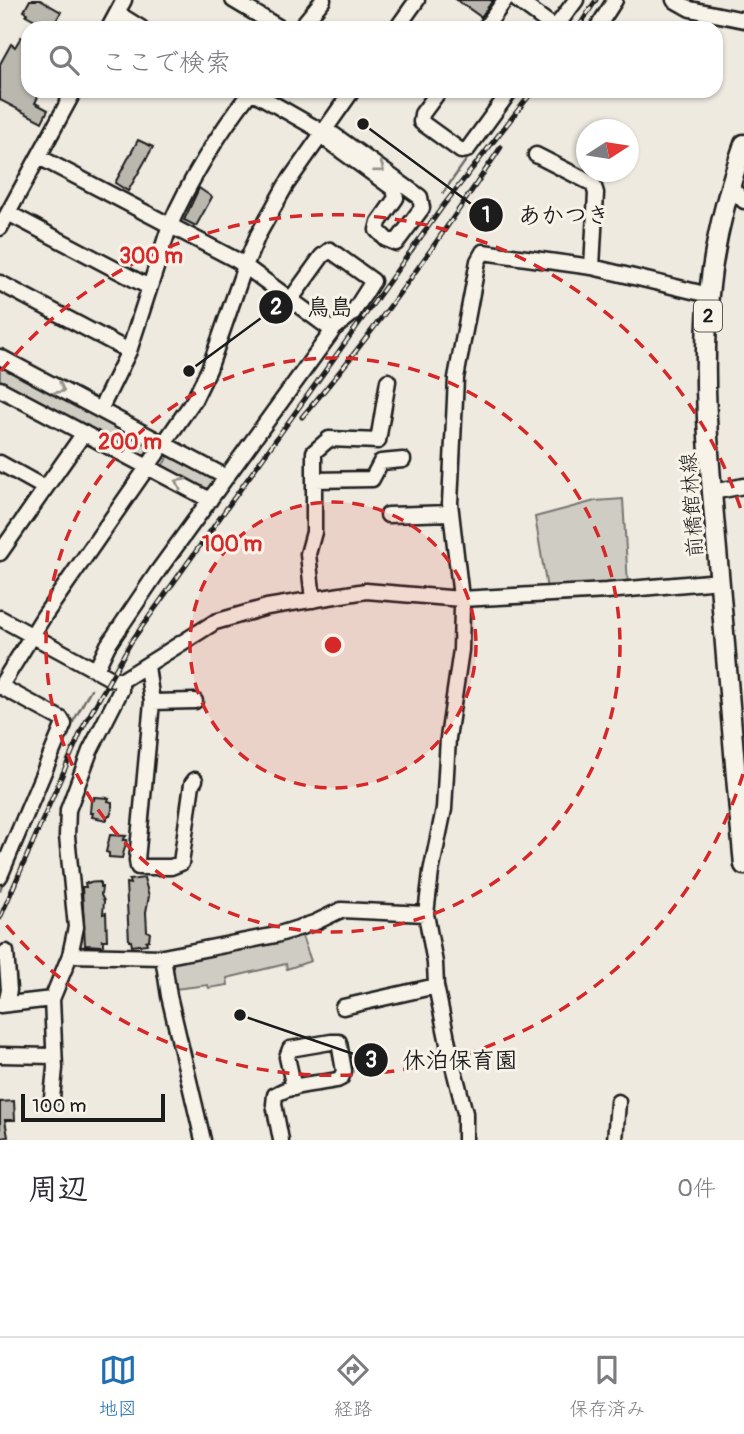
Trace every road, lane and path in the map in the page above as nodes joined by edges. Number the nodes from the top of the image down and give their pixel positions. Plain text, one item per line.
1 (124, 0) edge
2 (233, 0) edge
3 (323, 0) edge
4 (417, 0) edge
5 (505, 0) edge
6 (517, 0) edge
7 (576, 0) edge
8 (615, 0) edge
9 (674, 0) edge
10 (117, 13) junction
11 (744, 20) edge
12 (113, 21) edge
13 (130, 21) edge
14 (268, 21) edge
15 (306, 21) edge
16 (402, 21) edge
17 (490, 21) edge
18 (546, 21) edge
19 (560, 21) edge
20 (602, 21) edge
21 (71, 98) edge
22 (246, 98) edge
23 (263, 98) edge
24 (347, 98) edge
25 (434, 98) edge
26 (505, 98) edge
27 (322, 133) junction
28 (744, 144) edge
29 (536, 155) dead end
30 (39, 157) junction
31 (731, 187) junction
32 (744, 201) edge
33 (8, 213) junction
34 (170, 225) junction
35 (0, 228) edge
36 (244, 266) junction
37 (592, 267) junction
38 (0, 283) edge
39 (149, 287) junction
40 (709, 295) junction
41 (291, 299) junction
42 (332, 330) junction
43 (129, 351) junction
44 (0, 357) edge
45 (388, 380) dead end
46 (0, 388) edge
47 (100, 410) junction
48 (84, 433) junction
49 (165, 444) junction
50 (402, 460) dead end
51 (0, 463) edge
52 (149, 467) junction
53 (226, 477) junction
54 (314, 480) junction
55 (744, 486) edge
56 (46, 488) junction
57 (712, 492) junction
58 (210, 500) junction
59 (451, 513) junction
60 (388, 514) dead end
61 (3, 543) edge
62 (720, 581) junction
63 (461, 598) junction
64 (313, 600) junction
65 (0, 618) edge
66 (31, 635) junction
67 (147, 666) junction
68 (96, 670) junction
69 (121, 681) junction
70 (0, 687) edge
71 (195, 701) dead end
72 (152, 702) junction
73 (195, 780) dead end
74 (744, 865) edge
75 (0, 876) edge
76 (426, 914) junction
77 (6, 952) dead end
78 (70, 956) junction
79 (163, 957) junction
80 (436, 986) junction
81 (52, 999) junction
82 (3, 1005) edge
83 (342, 1007) dead end
84 (0, 1055) edge
85 (54, 1056) junction
86 (294, 1088) junction
87 (52, 1098) dead end
88 (618, 1102) dead end
89 (202, 1140) edge
90 (281, 1140) edge
91 (465, 1140) edge
92 (615, 1140) edge

1 - 10 street
2 - 14 street
3 - 15 street
4 - 16 street
5 - 17 street
6 - 18 street
7 - 19 street
8 - 20 street
9 - 11 street
10 - 12 street
10 - 13 street
21 - 30 street
22 - 34 street
23 - 27 street
24 - 27 street
25 - 26 street
27 -> 27 street
27 - 36 street
28 - 31 main road, 前橋館林線 / 2
29 - 37 street
30 - 33 street
30 - 34 street
31 - 32 street
31 - 40 main road, 前橋館林線 / 2
33 - 35 street
33 - 39 street
34 - 36 street
34 - 39 street
36 - 41 street
36 - 49 street
37 - 40 street
37 - 59 street
38 - 43 street
39 - 43 street
40 - 57 main road, 前橋館林線 / 2
41 - 42 street
41 - 42 street
42 - 53 street
43 - 47 street
44 -> 47 street
45 - 54 street
46 - 48 street
47 - 49 street
48 - 52 street
48 - 56 street
49 - 52 street
49 - 53 street
50 - 54 street
51 - 56 street
58 -> 52 street
52 - 66 street
53 - 58 street
54 - 64 street
55 - 57 street
56 - 61 street
57 - 62 main road, 前橋館林線 / 2
58 - 68 street
59 - 60 street
59 - 63 street
62 - 63 street
62 - 74 main road, 前橋館林線 / 2
63 - 64 street
63 - 76 street
64 - 67 street
65 - 66 street
66 - 68 street
66 - 70 street
67 - 69 street
67 - 72 street
68 - 69 street
69 - 78 street
70 - 75 street
71 - 72 street
72 - 73 street
76 - 79 street
76 - 80 street
77 - 82 street
78 - 79 street
78 - 81 street
79 - 89 street
80 - 83 street
80 - 91 street
81 - 82 street
81 - 85 street
84 - 85 street
85 - 87 street
86 - 86 street
86 - 90 street
88 - 92 street

